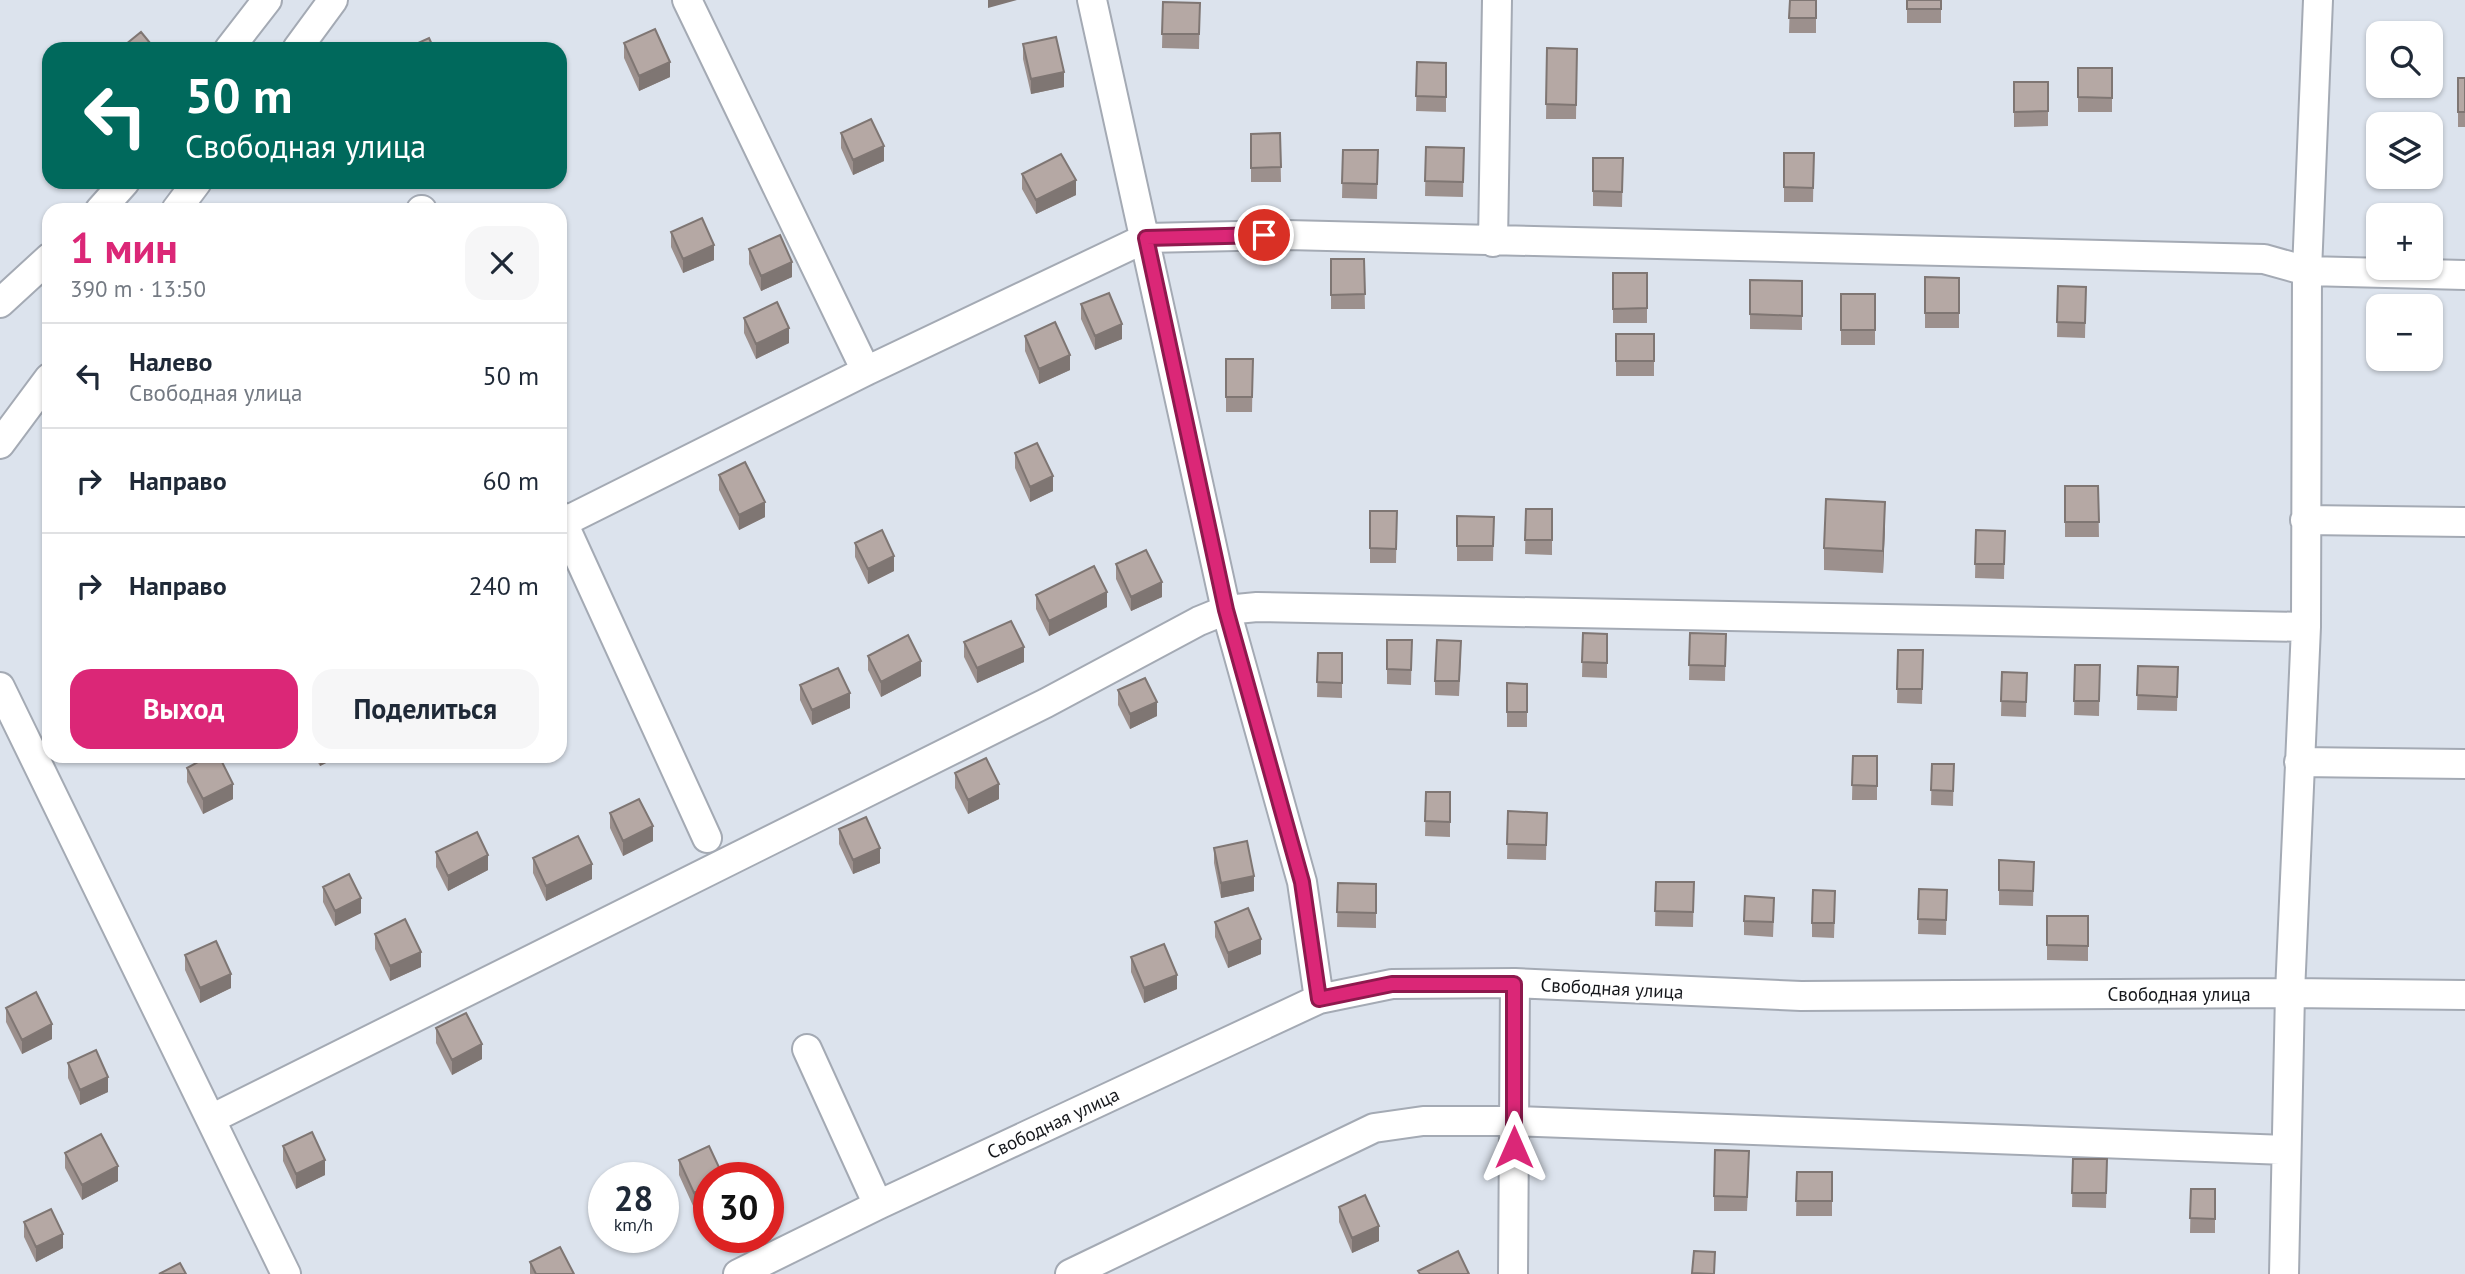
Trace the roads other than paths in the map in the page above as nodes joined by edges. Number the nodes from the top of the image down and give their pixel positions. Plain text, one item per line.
1 (267, 0) edge
2 (334, 0) edge
3 (687, 0) edge
4 (1092, 0) edge
5 (1497, 0) edge
6 (2318, 0) edge
7 (234, 42) edge
8 (302, 42) edge
9 (119, 189) edge
10 (106, 203) edge
11 (1146, 238) junction
12 (1493, 242) junction
13 (42, 264) edge
14 (2307, 271) junction
15 (2465, 275) edge
16 (0, 303) edge
17 (866, 371) junction
18 (42, 387) edge
19 (0, 444) edge
20 (567, 518) edge
21 (2305, 520) junction
22 (2465, 522) edge
23 (567, 534) edge
24 (1226, 610) junction
25 (2306, 627) junction
26 (0, 687) edge
27 (2299, 762) junction
28 (2465, 764) edge
29 (707, 838) dead end
30 (1514, 984) junction
31 (2290, 993) junction
32 (2465, 995) edge
33 (1319, 999) junction
34 (807, 1049) dead end
35 (211, 1119) junction
36 (1514, 1121) junction
37 (2286, 1150) junction
38 (878, 1205) junction
39 (286, 1274) edge
40 (738, 1274) edge
41 (1070, 1274) edge
42 (1513, 1274) edge
43 (2284, 1274) edge

1 - 7 street
2 - 8 street
3 - 17 street
4 - 11 street
5 - 12 street
6 - 14 street
9 - 10 street
11 - 12 street
11 - 17 street
11 - 24 street
12 - 14 street
13 - 16 street
14 - 15 street
14 - 21 street
17 - 20 street
18 - 19 street
21 - 22 street
21 - 25 street
23 - 29 street
24 - 25 street
24 - 33 street
24 - 35 street
25 - 27 street
26 - 35 street
27 - 28 street
27 - 31 street
30 - 31 street, Свободная улица
30 - 33 street, Свободная улица
30 - 36 street
31 - 32 street, Свободная улица
31 - 37 street
33 - 38 street, Свободная улица
34 - 38 street
35 - 39 street
36 - 37 street
36 - 41 street
36 - 42 street
37 - 43 street
38 - 40 street, Свободная улица

